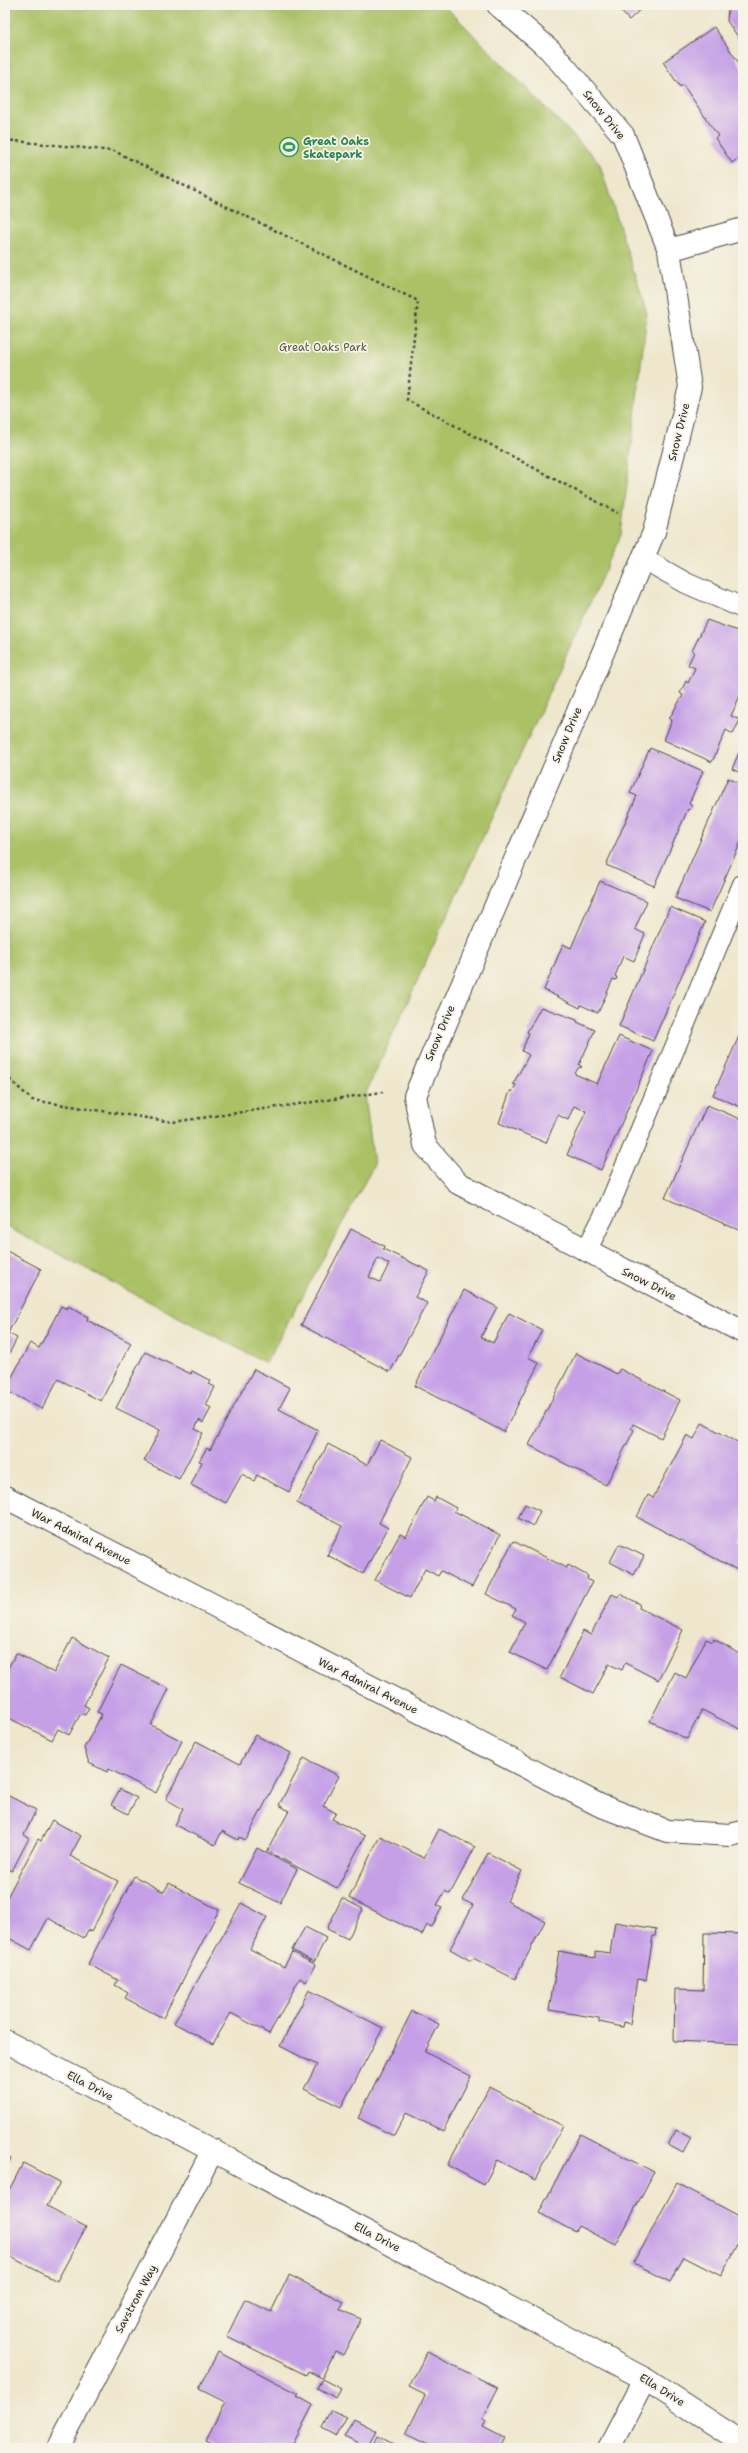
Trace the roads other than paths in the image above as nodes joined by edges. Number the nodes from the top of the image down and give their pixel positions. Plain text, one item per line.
1 (498, 5) edge
2 (743, 228) edge
3 (669, 250) junction
4 (642, 558) junction
5 (743, 608) edge
6 (743, 884) edge
7 (586, 1252) junction
8 (743, 1332) edge
9 (5, 1497) edge
10 (743, 1832) edge
11 (5, 2041) edge
12 (213, 2150) junction
13 (645, 2379) junction
14 (743, 2443) edge
15 (58, 2448) edge
16 (609, 2448) edge

1 - 3 street, Snow Drive
2 - 3 street
3 - 4 street, Snow Drive
4 - 5 lane
4 - 7 street, Snow Drive
6 - 7 lane
7 - 8 street, Snow Drive
9 - 10 street, War Admiral Avenue
11 - 12 street, Ella Drive
12 - 13 street, Ella Drive
12 - 15 street, Savstrom Way
13 - 14 street, Ella Drive
13 - 16 street

